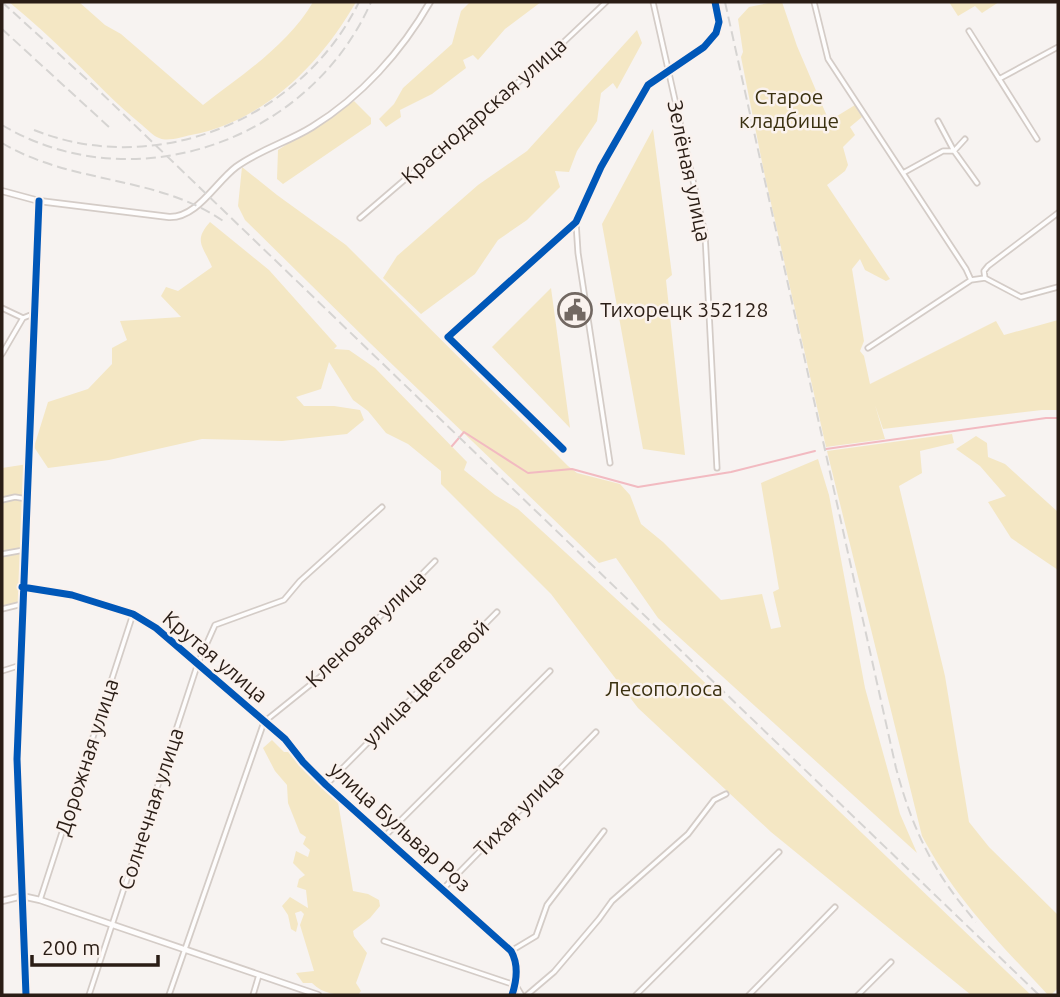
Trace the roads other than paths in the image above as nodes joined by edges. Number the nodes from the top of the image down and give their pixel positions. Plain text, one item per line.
1 (429, 2) edge
2 (606, 2) edge
3 (653, 2) edge
4 (715, 2) edge
5 (814, 2) edge
6 (969, 31) dead end
7 (1058, 47) edge
8 (668, 71) junction
9 (998, 79) junction
10 (938, 121) dead end
11 (965, 139) dead end
12 (1037, 139) dead end
13 (954, 151) junction
14 (903, 173) junction
15 (976, 183) dead end
16 (2, 191) edge
17 (38, 201) junction
18 (1058, 213) edge
19 (360, 218) dead end
20 (576, 222) junction
21 (985, 278) junction
22 (971, 280) junction
23 (1058, 287) edge
24 (2, 308) edge
25 (33, 314) junction
26 (23, 318) junction
27 (868, 348) dead end
28 (2, 354) edge
29 (563, 449) dead end
30 (610, 463) dead end
31 (717, 468) dead end
32 (27, 499) junction
33 (2, 500) edge
34 (382, 507) dead end
35 (24, 550) junction
36 (2, 554) edge
37 (435, 561) dead end
38 (22, 587) junction
39 (22, 604) junction
40 (2, 609) edge
41 (497, 612) dead end
42 (133, 614) junction
43 (198, 663) junction
44 (21, 665) junction
45 (2, 671) edge
46 (550, 671) dead end
47 (264, 722) junction
48 (596, 732) dead end
49 (326, 785) junction
50 (726, 794) dead end
51 (604, 831) dead end
52 (384, 837) junction
53 (779, 852) dead end
54 (442, 890) junction
55 (22, 896) junction
56 (40, 900) junction
57 (2, 901) edge
58 (835, 907) dead end
59 (113, 926) junction
60 (384, 941) dead end
61 (187, 950) junction
62 (513, 953) junction
63 (891, 962) dead end
64 (259, 975) junction
65 (515, 985) junction
66 (26, 995) edge
67 (89, 995) edge
68 (169, 995) edge
69 (253, 995) edge
70 (318, 995) edge
71 (512, 995) edge
72 (521, 995) edge
73 (527, 995) edge
74 (636, 995) edge
75 (749, 995) edge
76 (858, 995) edge

1 - 17 street
2 - 19 street, Краснодарская улица
3 - 8 street, Зелёная улица
4 - 8 street
5 - 14 street
6 - 9 street
7 - 9 street
8 - 20 street
8 - 31 street, Зелёная улица
9 - 12 street
10 - 13 street
11 - 13 street
13 - 14 street
13 - 15 street
14 - 22 street
16 - 17 street
17 - 25 street
18 - 21 street
20 - 29 street
20 - 30 street
21 - 22 street
21 - 23 street
22 - 27 street
24 - 26 street
25 - 26 street
25 - 32 street
26 - 28 street
32 - 33 street
32 - 35 street
34 - 43 street, Солнечная улица
35 - 36 street
35 - 38 street
37 - 47 street, Кленовая улица
38 - 39 street
38 - 42 street, Крутая улица
39 - 40 street
39 - 44 street
41 - 49 street, улица Цветаевой
42 - 43 street, Крутая улица
42 - 56 street, Дорожная улица
43 - 47 street, Крутая улица
43 - 59 street, Солнечная улица
44 - 45 street
44 - 55 street
46 - 52 street
47 - 49 street, улица Бульвар Роз
47 - 61 street, Крутая улица
48 - 54 street, Тихая улица
49 - 52 street, улица Бульвар Роз
50 - 73 street
51 - 62 street
52 - 54 street, улица Бульвар Роз
53 - 74 street
54 - 62 street, улица Бульвар Роз
55 - 56 street
55 - 57 street
55 - 66 street
56 - 59 street
58 - 75 street
59 - 61 street
59 - 67 street, Солнечная улица
60 - 65 street
61 - 64 street
61 - 68 street, Крутая улица
62 - 65 street
63 - 76 street
64 - 69 street
64 - 70 street
65 - 71 street
65 - 72 street

